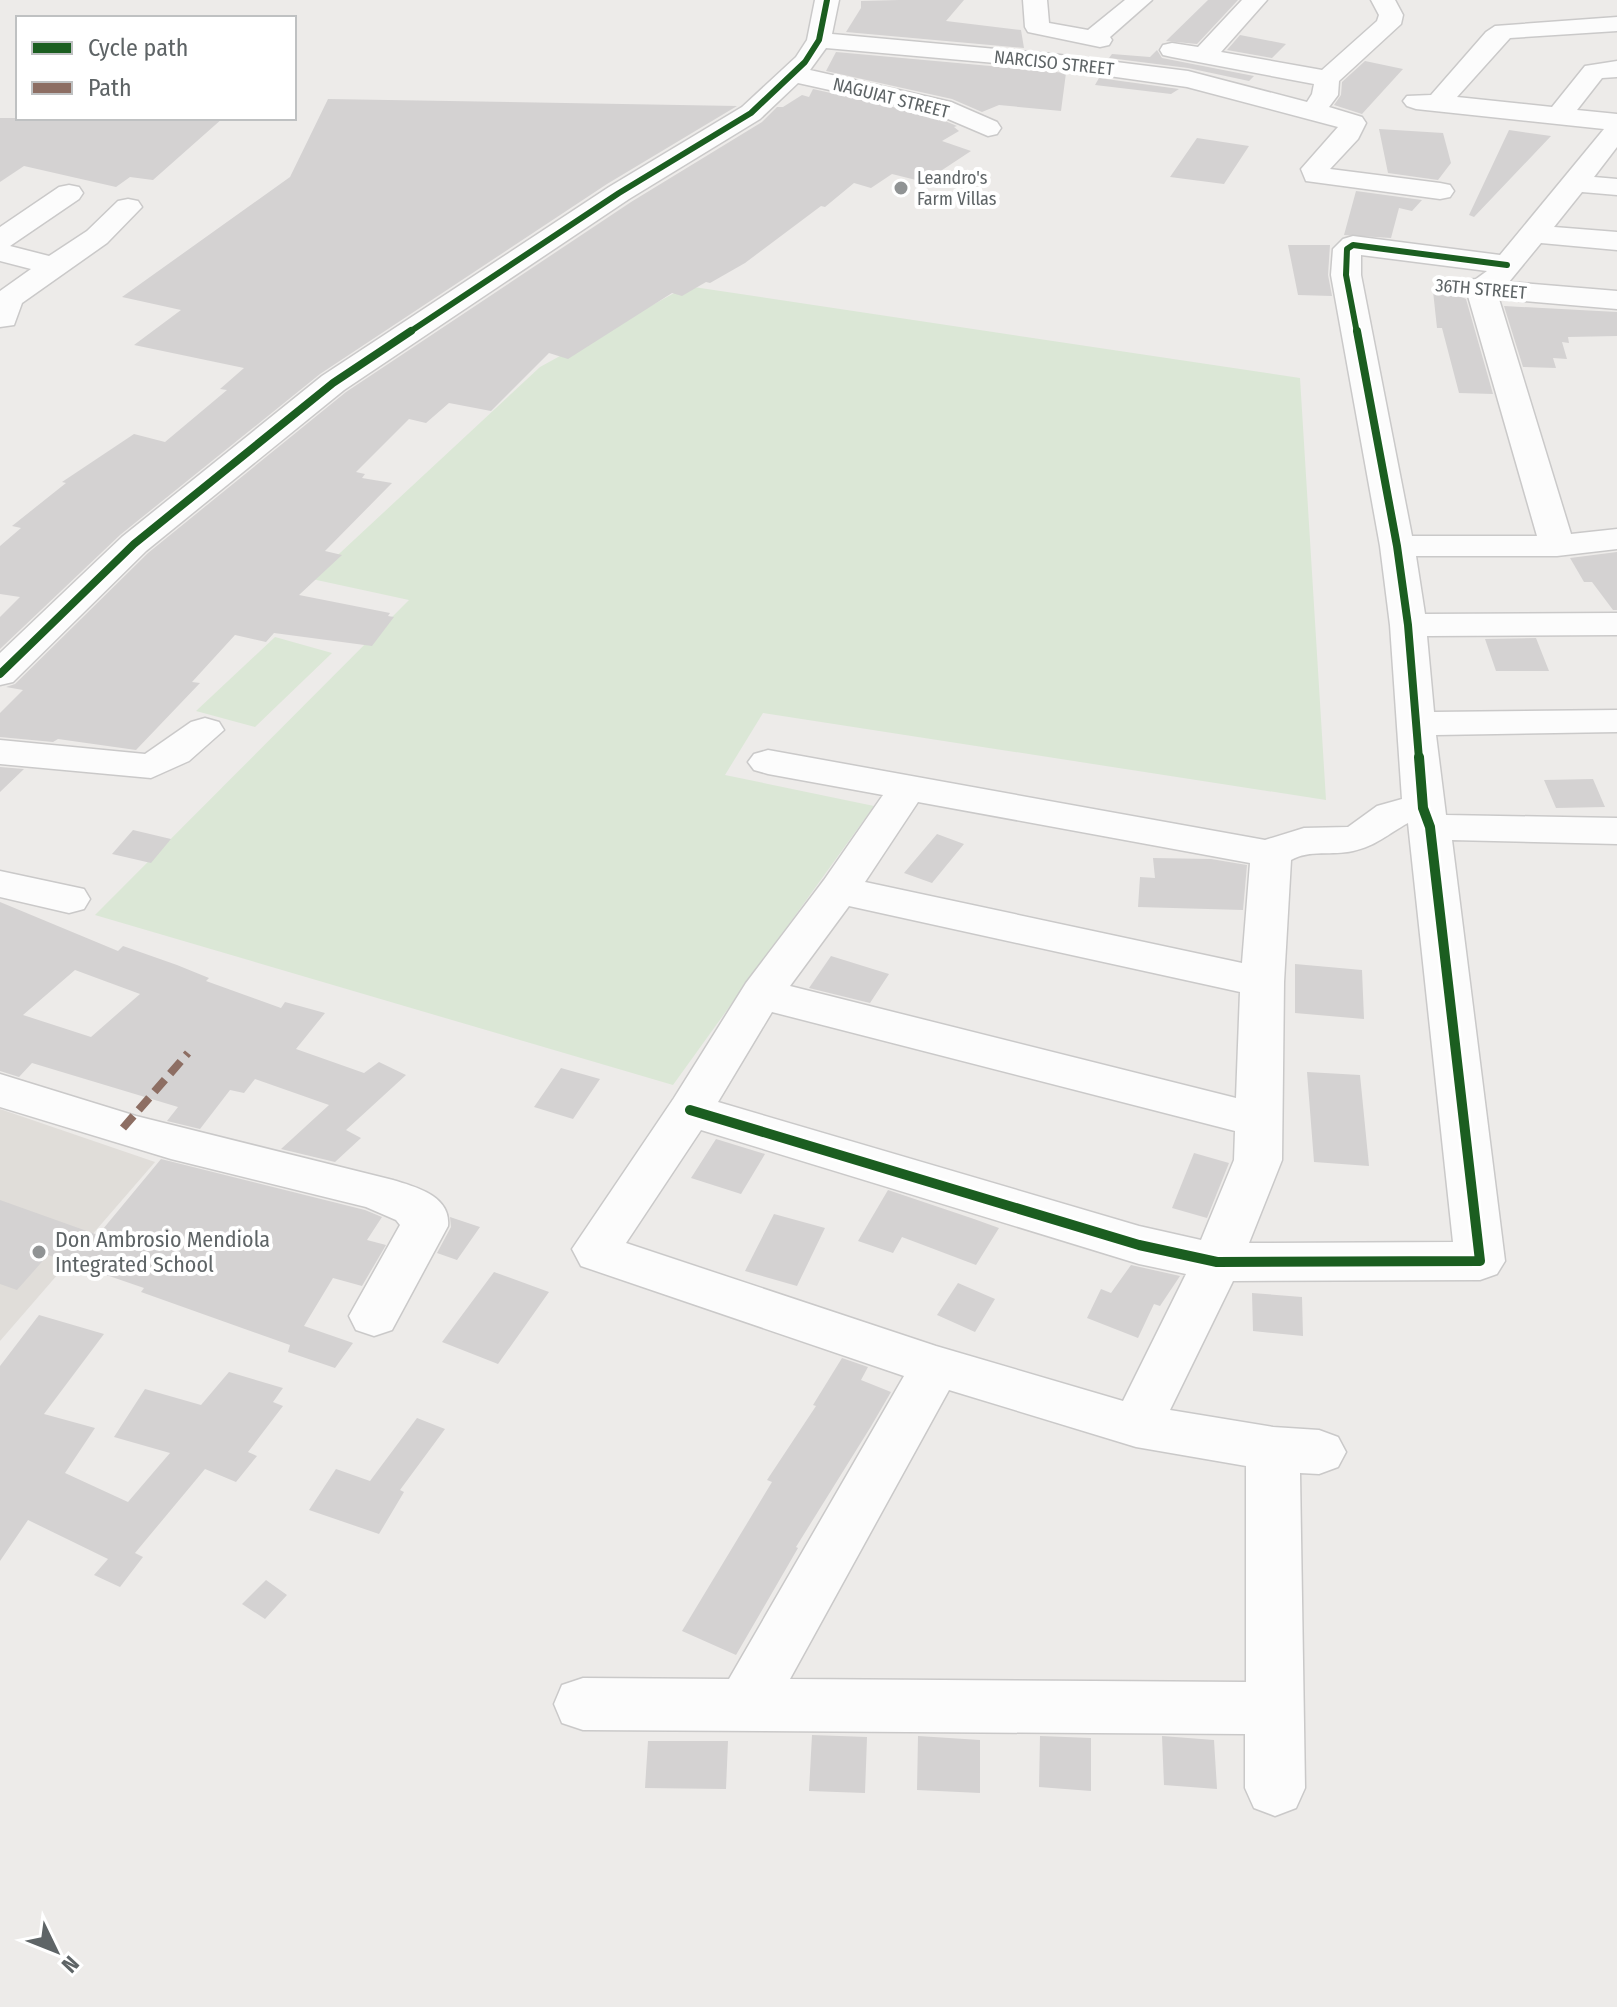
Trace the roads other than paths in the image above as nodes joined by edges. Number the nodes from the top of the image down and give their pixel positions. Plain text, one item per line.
1 (827, 0) edge
2 (1035, 0) edge
3 (1140, 0) edge
4 (1255, 0) edge
5 (1383, 0) edge
6 (1617, 24) edge
7 (1092, 39) junction
8 (819, 40) junction
9 (1121, 43) dead end
10 (1149, 47) dead end
11 (1205, 54) junction
12 (1617, 69) edge
13 (792, 74) junction
14 (1327, 79) junction
15 (1313, 111) junction
16 (1560, 115) junction
17 (988, 128) dead end
18 (1617, 128) edge
19 (1573, 183) junction
20 (1617, 187) edge
21 (1440, 191) dead end
22 (69, 193) dead end
23 (128, 207) dead end
24 (1534, 234) junction
25 (0, 240) edge
26 (1617, 241) edge
27 (0, 252) edge
28 (54, 266) junction
29 (1494, 277) junction
30 (1436, 285) dead end
31 (1617, 300) edge
32 (4, 305) edge
33 (1617, 539) edge
34 (1397, 546) junction
35 (1557, 546) junction
36 (1617, 624) edge
37 (1408, 625) junction
38 (0, 674) edge
39 (1617, 721) edge
40 (1418, 724) junction
41 (205, 730) dead end
42 (0, 752) edge
43 (768, 762) dead end
44 (907, 789) junction
45 (1427, 817) junction
46 (1617, 831) edge
47 (1271, 854) junction
48 (0, 884) edge
49 (839, 890) junction
50 (69, 899) dead end
51 (1262, 982) junction
52 (761, 994) junction
53 (0, 1090) edge
54 (690, 1110) junction
55 (1260, 1121) junction
56 (1217, 1262) junction
57 (374, 1316) dead end
58 (936, 1366) junction
59 (1136, 1426) junction
60 (746, 1703) junction
61 (583, 1704) dead end
62 (1276, 1708) junction
63 (1275, 1788) dead end

1 - 8 street
2 - 7 street
3 - 7 street
4 - 11 street
5 - 14 street
6 - 16 street
7 - 9 street
8 - 13 street
8 - 15 street, NARCISO STREET
10 - 11 street
11 - 14 street
12 - 16 street
13 - 17 street, NAGUIAT STREET
13 - 38 street
14 - 15 street
15 - 21 street, NARCISO STREET
16 - 18 street
18 - 19 street
19 - 20 street
19 - 24 street
22 - 25 street
23 - 28 street
24 - 26 street
24 - 29 street
27 - 28 street
28 - 32 street
29 - 30 street, 36TH STREET
29 - 31 street, 36TH STREET
29 - 34 street
29 - 35 street
33 - 35 street
34 - 35 street
34 - 37 street
36 - 37 street
37 - 40 street
39 - 40 street
40 - 45 street
41 - 42 street
43 - 44 street
44 - 47 street
44 - 49 street
45 - 46 street
45 - 47 street
45 - 56 street
47 - 51 street
48 - 50 street
49 - 51 street
49 - 52 street
51 - 55 street
52 - 54 street
52 - 55 street
53 - 57 street
54 - 56 street
54 - 58 street
55 - 56 street
56 - 59 street
58 - 59 street
58 - 60 street
59 - 62 street
60 - 61 street
60 - 62 street
62 - 63 street

